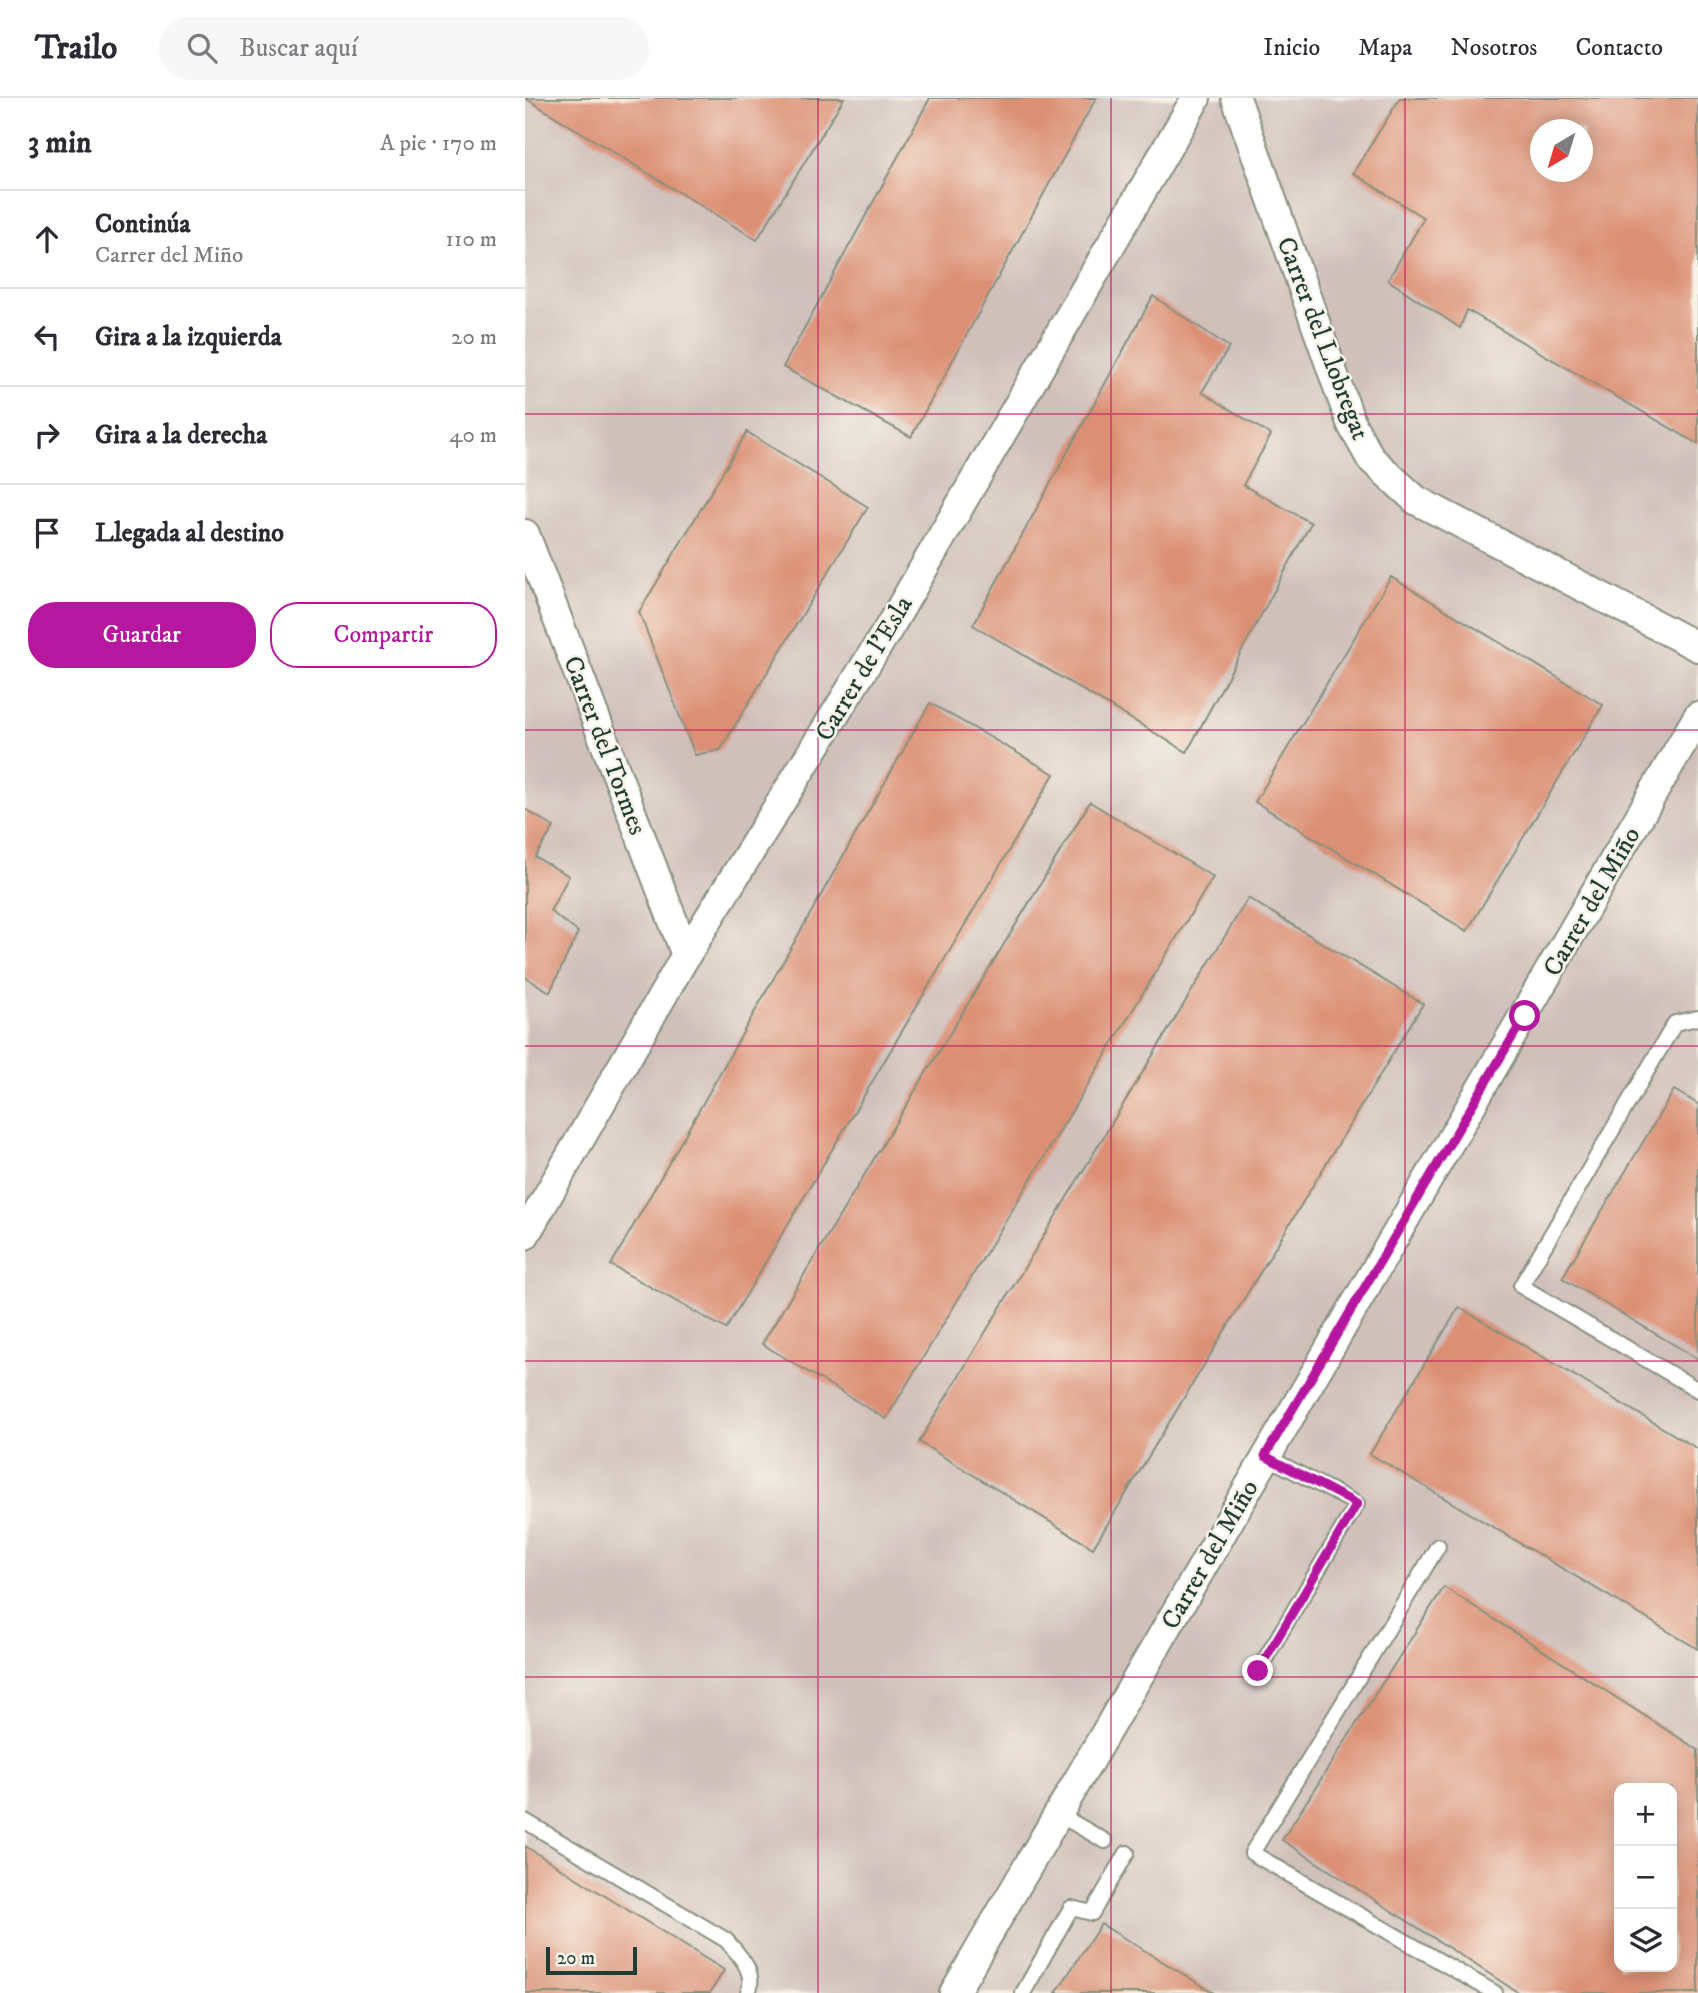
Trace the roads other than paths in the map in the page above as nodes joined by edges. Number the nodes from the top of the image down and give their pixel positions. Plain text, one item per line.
1 (1196, 98) edge
2 (1236, 98) edge
3 (525, 534) edge
4 (1698, 647) edge
5 (1698, 716) edge
6 (686, 955) junction
7 (1698, 1018) edge
8 (525, 1235) edge
9 (1698, 1390) edge
10 (1265, 1456) junction
11 (1438, 1546) dead end
12 (1258, 1671) dead end
13 (1058, 1814) junction
14 (525, 1821) edge
15 (1105, 1841) dead end
16 (1127, 1853) dead end
17 (748, 1993) edge
18 (954, 1993) edge
19 (1023, 1993) edge
20 (1495, 1993) edge

1 - 6 street, Carrer de l'Esla
2 - 4 street, Carrer del Llobregat
3 - 6 street, Carrer del Tormes
5 - 10 street, Carrer del Miño
6 - 8 street, Carrer de l'Esla
7 - 9 lane
10 - 12 lane
10 - 13 street, Carrer del Miño
11 - 20 lane
13 - 15 lane
13 - 18 street, Carrer del Miño
14 - 17 lane
16 - 19 lane

